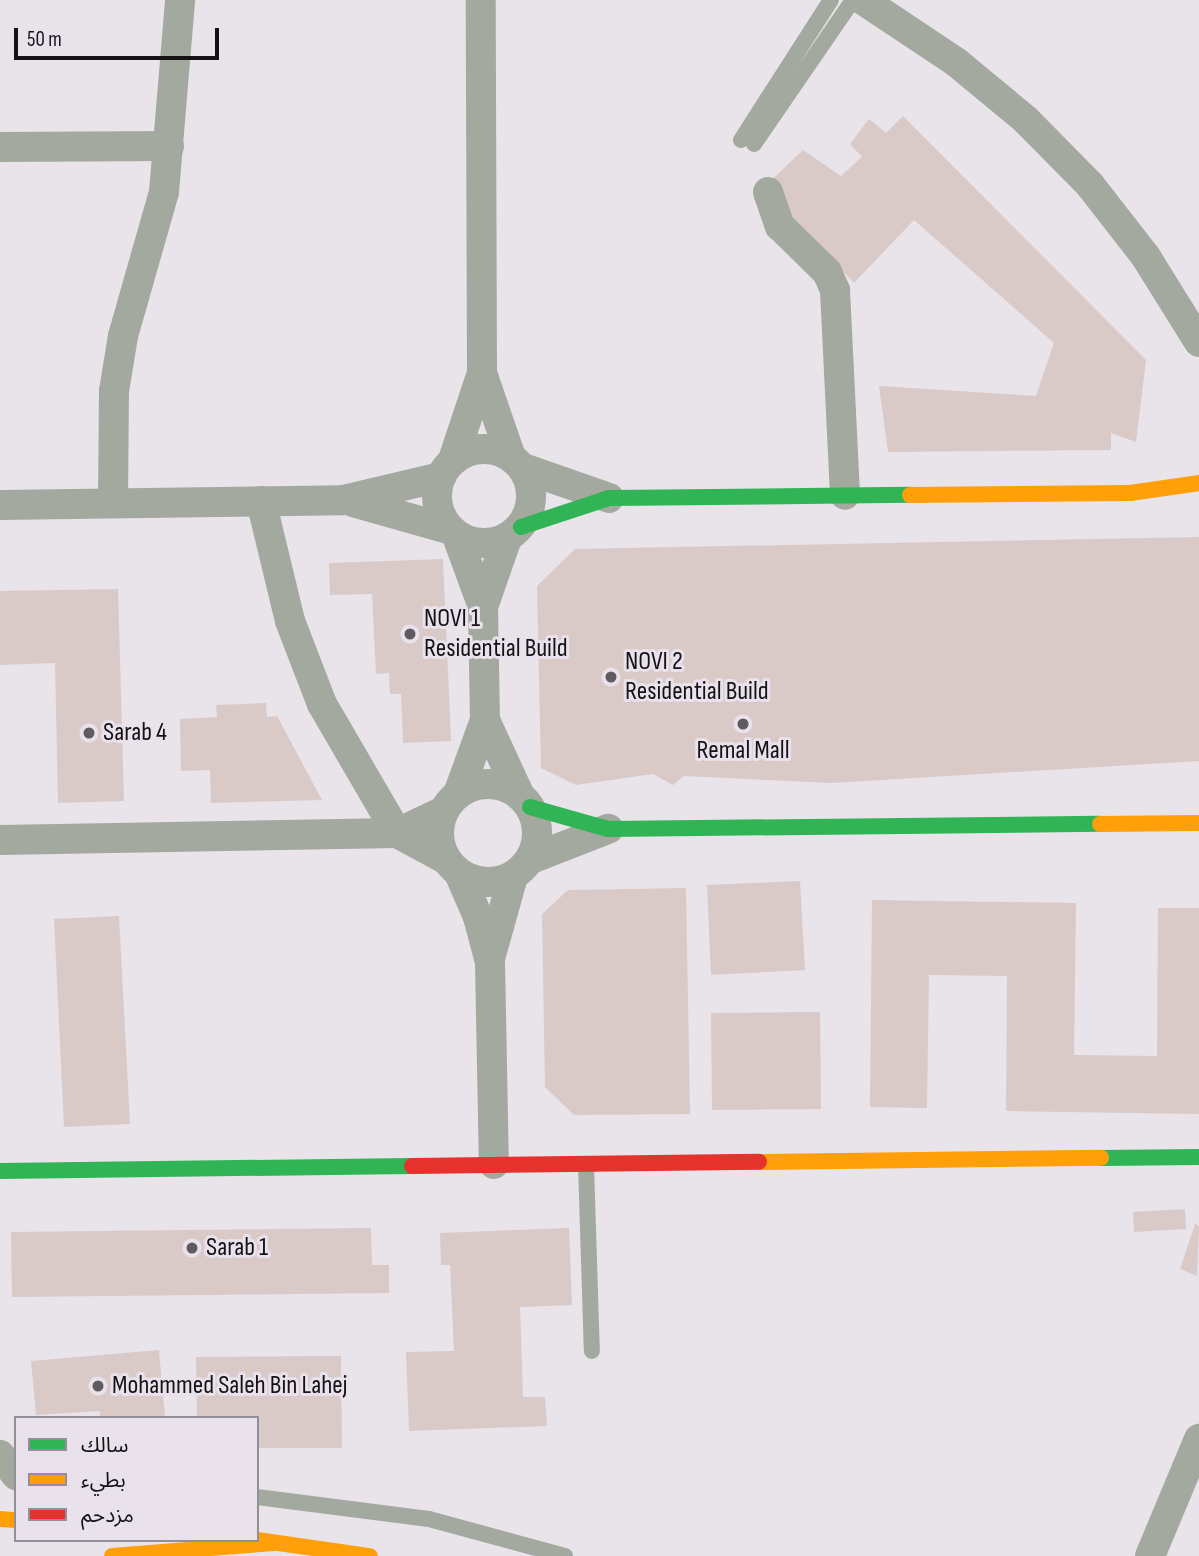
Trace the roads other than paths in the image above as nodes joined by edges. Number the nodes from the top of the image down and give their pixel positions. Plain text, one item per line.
1 (165, 0) edge
2 (180, 0) edge
3 (481, 0) edge
4 (831, 0) edge
5 (853, 0) edge
6 (863, 0) edge
7 (174, 71) junction
8 (169, 146) junction
9 (0, 147) edge
10 (768, 192) dead end
11 (1199, 342) edge
12 (482, 373) junction
13 (517, 462) junction
14 (447, 469) junction
15 (1199, 483) edge
16 (845, 495) junction
17 (609, 498) junction
18 (343, 500) junction
19 (261, 501) junction
20 (113, 502) junction
21 (0, 505) edge
22 (454, 533) junction
23 (514, 533) junction
24 (483, 607) junction
25 (485, 720) junction
26 (525, 801) junction
27 (451, 802) junction
28 (1199, 823) edge
29 (608, 829) junction
30 (397, 833) junction
31 (0, 840) edge
32 (453, 867) junction
33 (522, 867) junction
34 (490, 962) junction
35 (1199, 1157) edge
36 (586, 1162) junction
37 (494, 1164) junction
38 (0, 1171) edge
39 (592, 1351) dead end
40 (1199, 1439) edge
41 (0, 1455) edge
42 (14, 1472) edge
43 (259, 1497) edge
44 (259, 1540) edge
45 (274, 1543) junction
46 (112, 1556) edge
47 (370, 1556) edge
48 (565, 1556) edge
49 (1150, 1556) edge

1 - 7 street
2 - 7 street
3 - 12 street
4 - 5 lane
6 - 11 street
7 - 8 street
8 - 9 street
8 - 20 street
10 - 16 street
12 - 13 street
12 - 14 street
13 - 14 street
13 - 17 street
13 - 23 street
14 - 18 street
14 - 22 street
15 - 16 street
16 - 17 street
17 - 23 street
18 - 19 street
18 - 22 street
19 - 20 street
19 - 30 street
20 - 21 street
22 - 23 street
22 - 24 street
23 - 24 street
24 - 25 street
25 - 26 street
25 - 27 street
26 - 27 street
26 - 29 street
26 - 33 street
27 - 30 street
27 - 32 street
28 - 29 street
29 - 33 street
30 - 31 street
30 - 32 street
32 - 33 street
32 - 34 street
33 - 34 street
34 - 37 street
35 - 36 street
36 - 37 street
36 - 39 lane
37 - 38 street
40 - 49 street
41 - 42 street
43 - 48 lane
44 - 45 street
45 - 46 street
45 - 47 street

